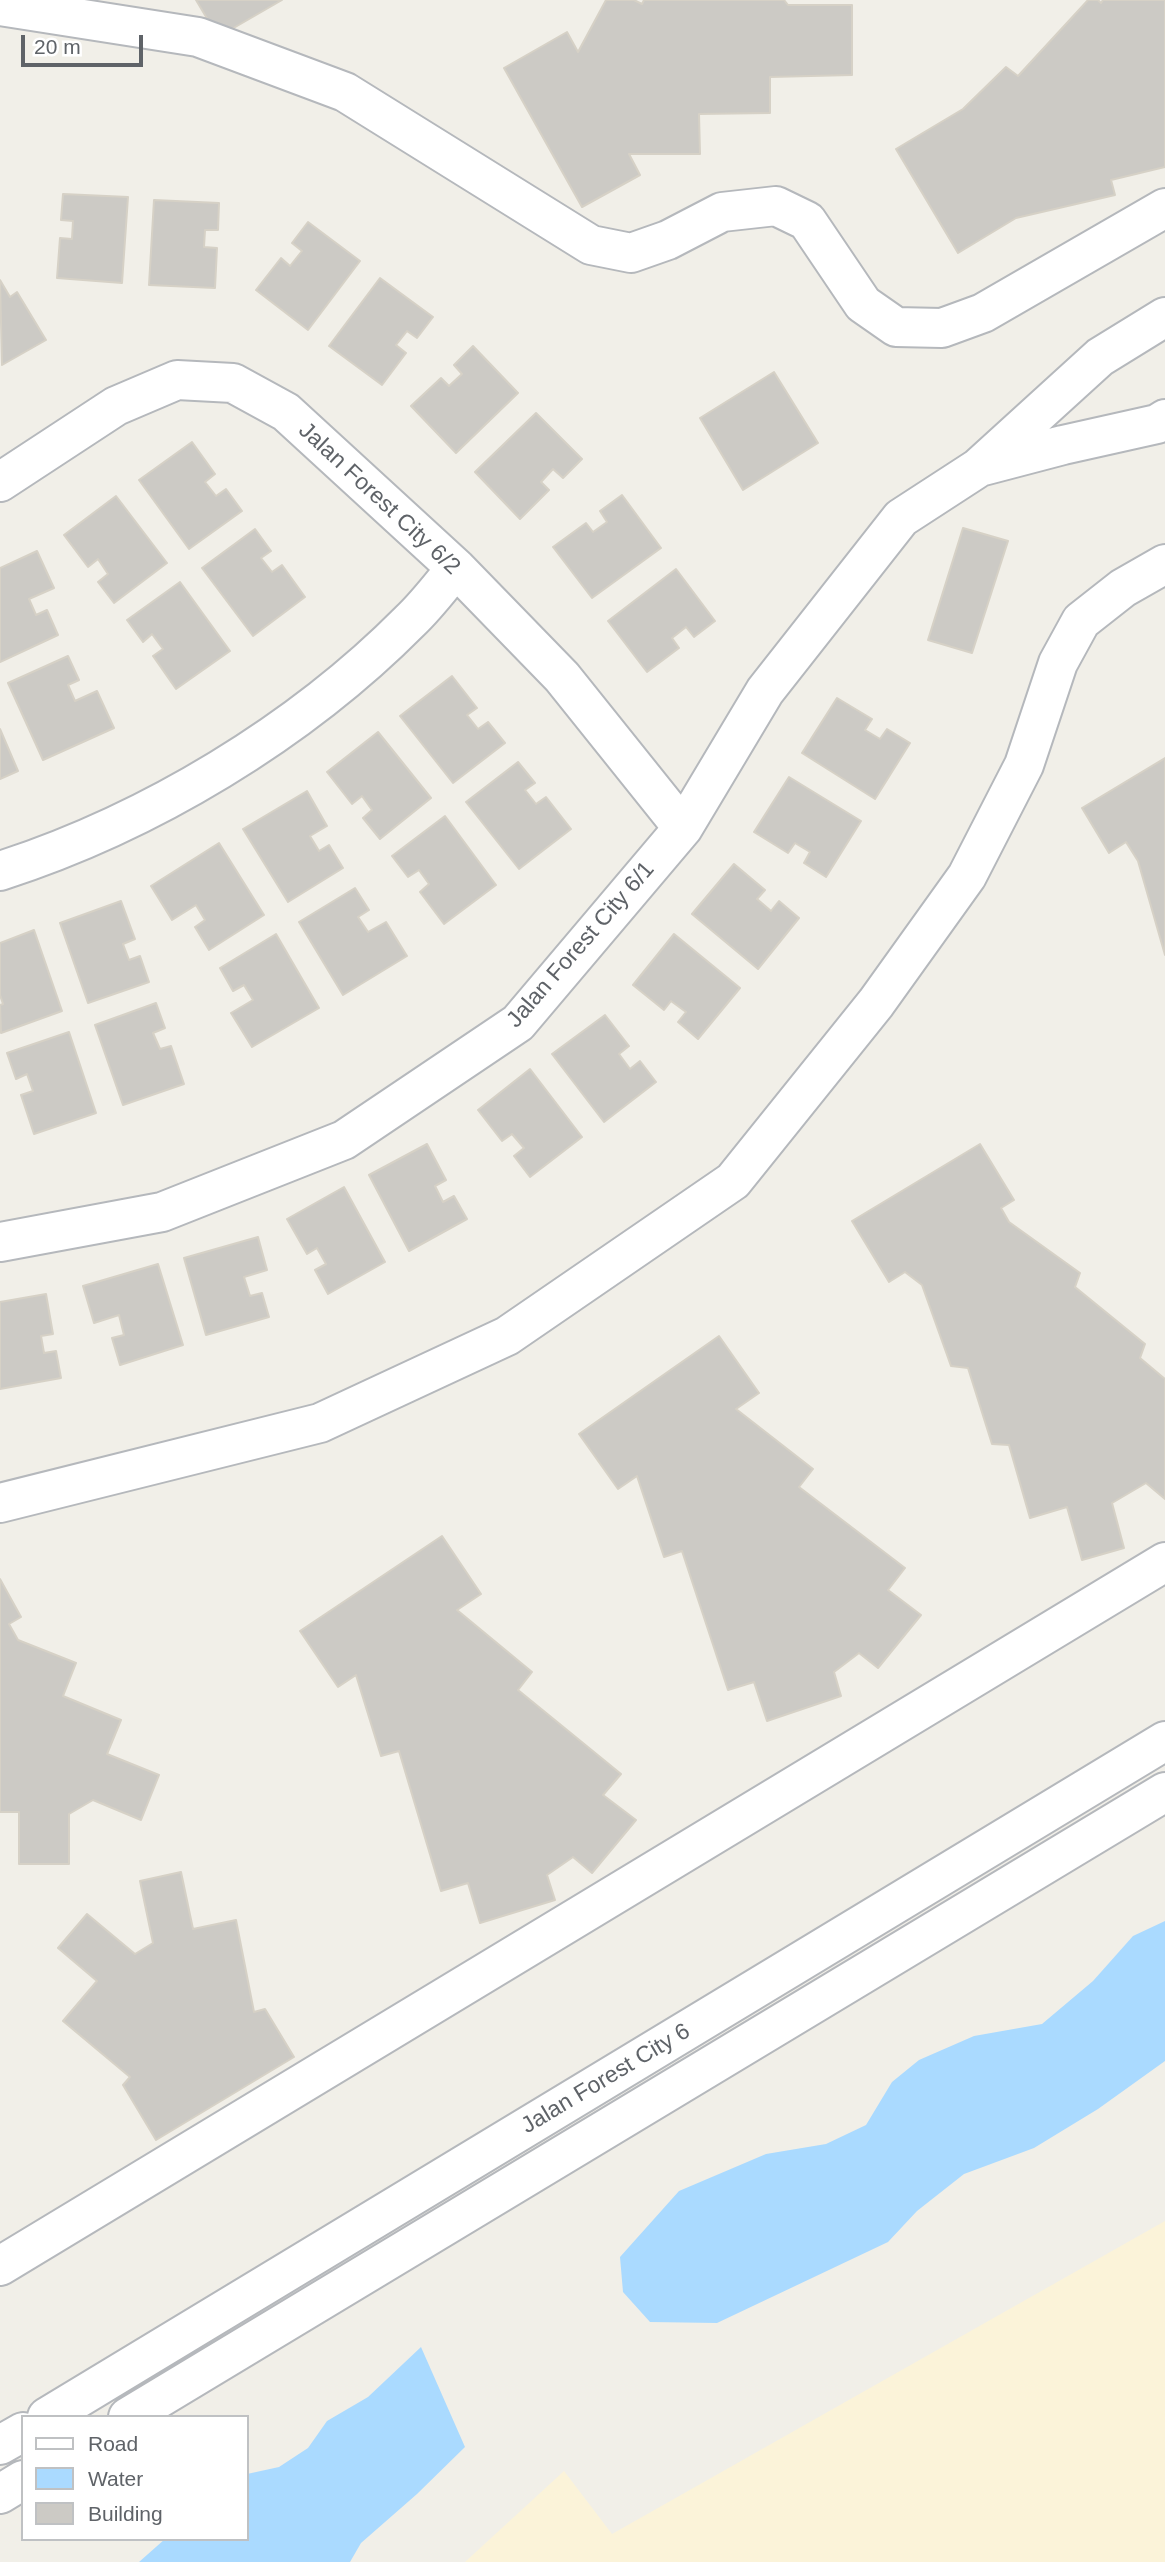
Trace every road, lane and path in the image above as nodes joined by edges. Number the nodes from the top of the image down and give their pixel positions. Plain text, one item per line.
1 (0, 6) edge
2 (1165, 208) edge
3 (1165, 317) edge
4 (1165, 419) edge
5 (978, 468) junction
6 (0, 482) edge
7 (1165, 564) edge
8 (456, 568) junction
9 (683, 828) junction
10 (0, 870) edge
11 (0, 1242) edge
12 (0, 1503) edge
13 (1165, 1562) edge
14 (1165, 1741) edge
15 (1165, 1792) edge
16 (0, 2266) edge
17 (50, 2415) edge
18 (131, 2415) edge
19 (21, 2433) edge
20 (0, 2445) edge
21 (21, 2481) edge
22 (0, 2494) edge

1 - 2 street
3 - 5 street, Jalan Forest City 6/1
4 - 5 street, Jalan Forest City 6/1
5 - 9 street, Jalan Forest City 6/1
6 - 8 street, Jalan Forest City 6/2
7 - 12 street
8 - 9 street, Jalan Forest City 6/2
8 - 10 street
9 - 11 street, Jalan Forest City 6/1
13 - 16 street
14 - 17 street, Jalan Forest City 6
15 - 18 street, Jalan Forest City 6
19 - 20 street
21 - 22 street

